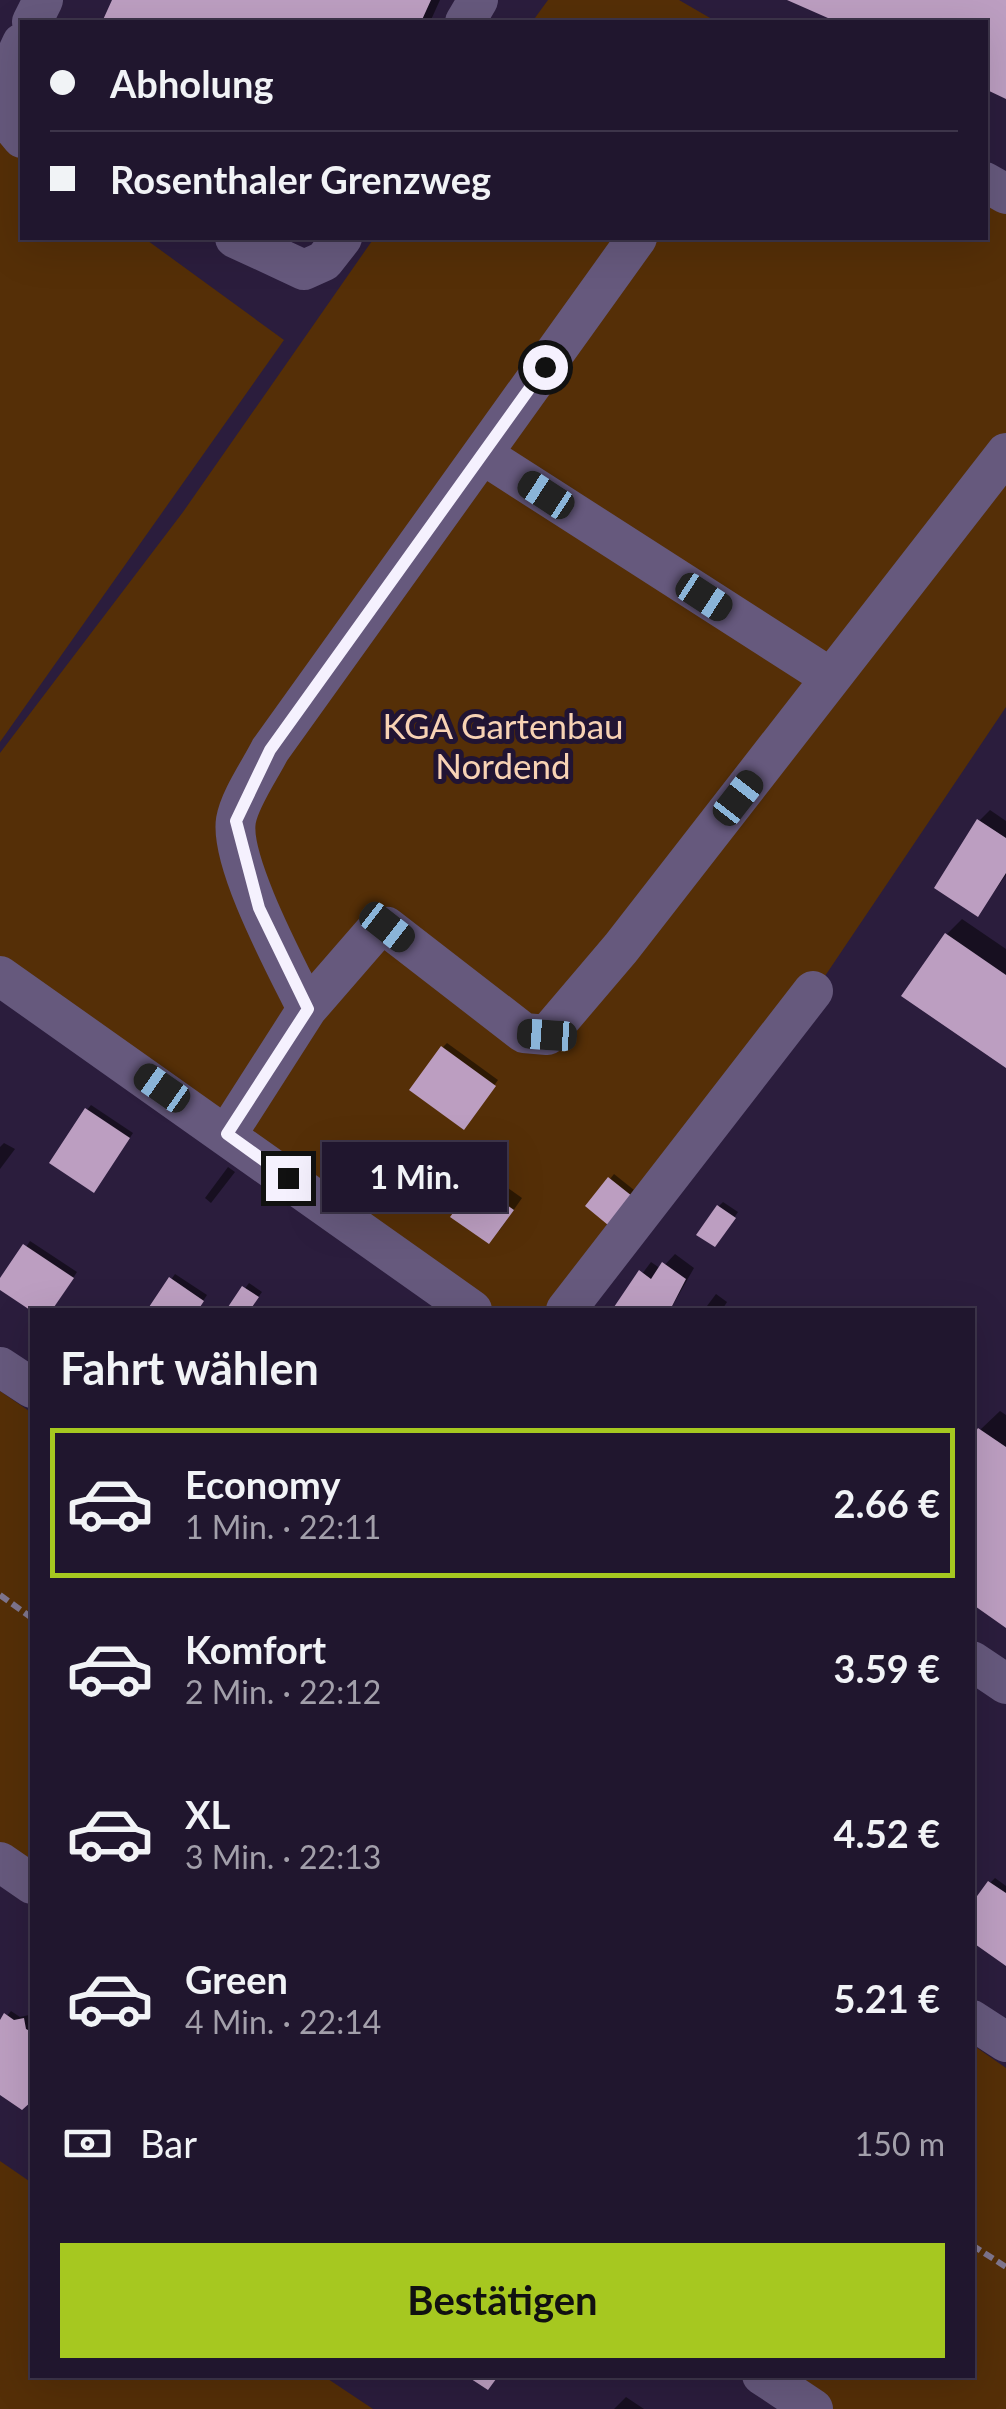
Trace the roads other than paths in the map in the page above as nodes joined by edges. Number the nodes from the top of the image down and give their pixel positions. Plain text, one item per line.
1 (20, 52) edge
2 (7, 112) edge
3 (238, 240) edge
4 (340, 240) edge
5 (637, 240) edge
6 (482, 454) junction
7 (1006, 454) edge
8 (831, 678) junction
9 (0, 976) edge
10 (813, 992) dead end
11 (308, 1009) junction
12 (227, 1134) junction
13 (469, 1308) edge
14 (568, 1308) edge
15 (0, 1366) edge
16 (30, 1387) edge
17 (975, 1662) edge
18 (1006, 1684) edge
19 (0, 1862) edge
20 (30, 1883) edge
21 (975, 2022) edge
22 (1006, 2042) edge
23 (766, 2378) edge
24 (812, 2409) edge

1 - 2 street
3 - 4 street
5 - 6 street
6 - 8 street
6 - 11 street
7 - 8 street
8 - 11 street
9 - 12 street
10 - 14 street
11 - 12 street
12 - 13 street
15 - 16 street
17 - 18 street
19 - 20 street
21 - 22 street
23 - 24 street

